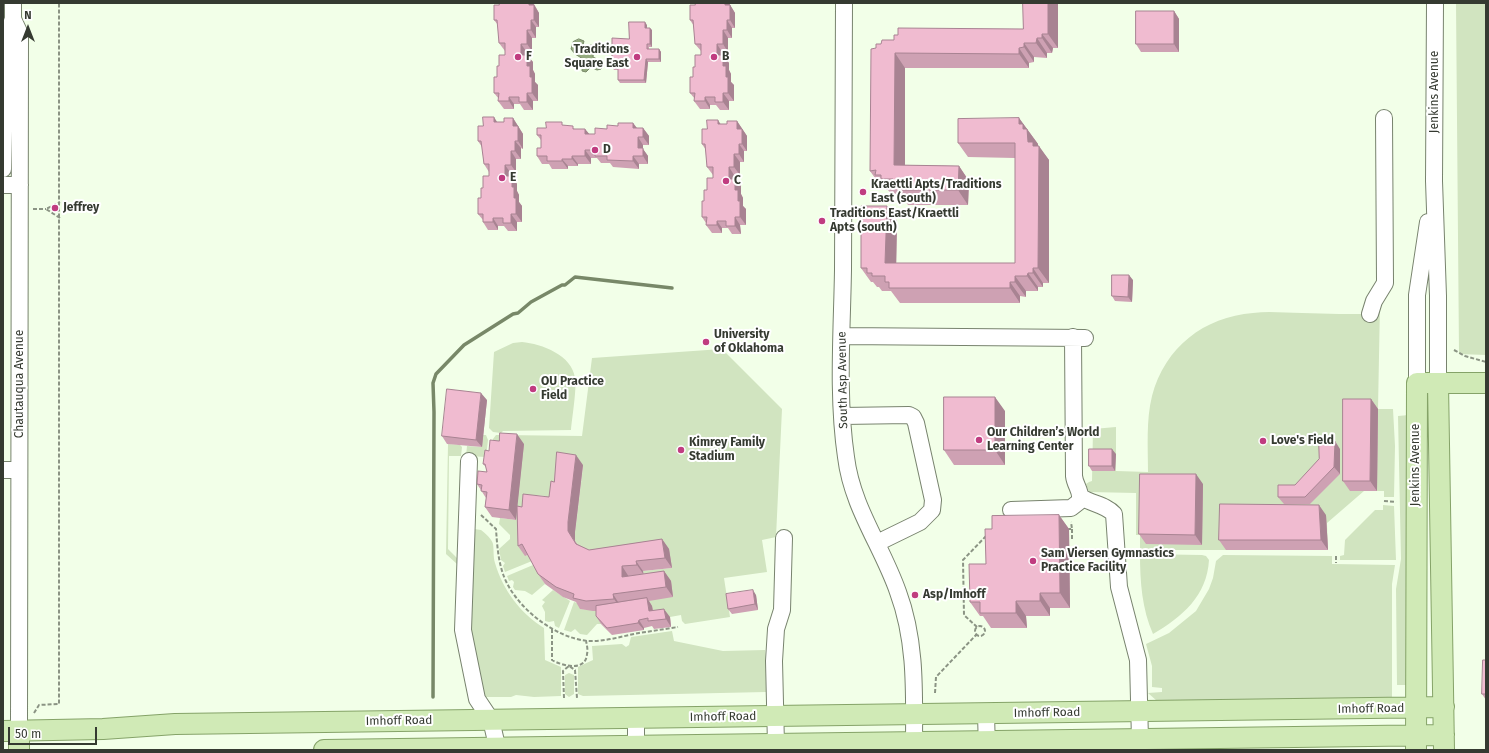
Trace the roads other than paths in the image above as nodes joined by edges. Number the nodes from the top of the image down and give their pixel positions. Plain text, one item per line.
1 (13, 3) edge
2 (844, 3) edge
3 (1435, 3) edge
4 (8, 19) edge
5 (1384, 118) dead end
6 (3, 169) edge
7 (1434, 181) junction
8 (3, 185) edge
9 (20, 185) junction
10 (1370, 314) dead end
11 (842, 336) junction
12 (1486, 382) edge
13 (1417, 383) junction
14 (1438, 383) junction
15 (842, 416) junction
16 (469, 461) dead end
17 (3, 470) edge
18 (19, 470) junction
19 (1076, 503) junction
20 (1011, 510) dead end
21 (784, 538) dead end
22 (876, 544) junction
23 (1444, 707) junction
24 (1416, 708) junction
25 (1139, 712) junction
26 (986, 714) junction
27 (914, 715) junction
28 (774, 716) junction
29 (636, 718) junction
30 (491, 720) junction
31 (14, 737) edge
32 (1140, 740) junction
33 (1416, 743) edge
34 (1444, 743) edge
35 (776, 745) junction
36 (987, 746) edge
37 (636, 747) junction
38 (914, 747) edge
39 (498, 749) edge
40 (324, 750) edge

1 - 4 street, Chautauqua Avenue
2 - 11 street, South Asp Avenue
3 - 7 street, Jenkins Avenue
4 - 6 street, Chautauqua Avenue
4 - 9 street, Chautauqua Avenue
5 - 10 street
7 - 13 street, Jenkins Avenue
7 - 14 street, Jenkins Avenue
8 - 9 street
9 - 18 street, Chautauqua Avenue
11 - 15 street, South Asp Avenue
11 - 19 street
12 - 14 main road
13 - 14 main road
13 - 24 main road, Jenkins Avenue
14 - 23 main road, Jenkins Avenue
15 - 22 street, South Asp Avenue
15 - 22 street
16 - 30 street
17 - 18 street
18 - 31 street, Chautauqua Avenue
19 - 20 street
19 - 25 street
21 - 28 street
22 - 27 street, South Asp Avenue
23 - 24 main road, Imhoff Road
23 - 34 main road, Jenkins Avenue
24 - 25 main road, Imhoff Road
24 - 33 main road, Jenkins Avenue
25 - 26 main road, Imhoff Road
25 - 32 street
26 - 27 main road, Imhoff Road
26 - 36 street
27 - 28 main road, Imhoff Road
27 - 38 street, South Asp Avenue
28 - 29 main road, Imhoff Road
28 - 35 street
29 - 30 main road, Imhoff Road
29 - 37 street
30 - 31 main road, Imhoff Road
30 - 39 street
32 - 33 main road
32 - 36 main road
33 - 34 main road
35 - 37 main road
35 - 38 main road
36 - 38 main road
37 - 39 main road
39 - 40 main road

